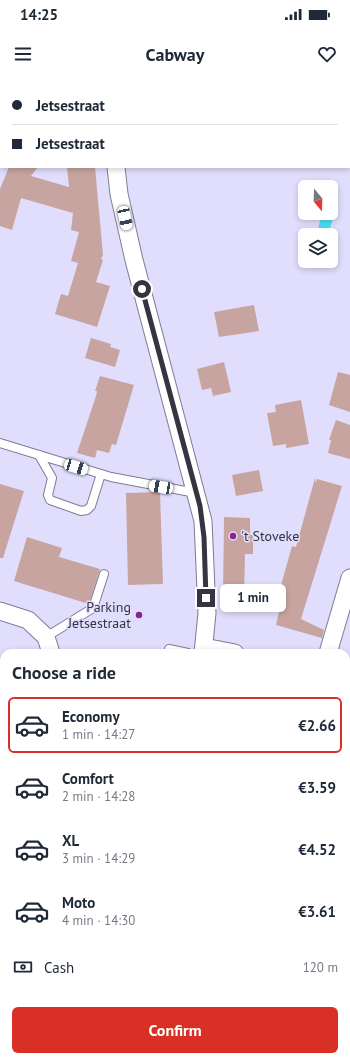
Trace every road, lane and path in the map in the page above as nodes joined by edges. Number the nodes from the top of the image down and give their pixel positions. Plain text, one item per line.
1 (116, 168) edge
2 (0, 443) edge
3 (39, 455) junction
4 (101, 474) junction
5 (197, 493) junction
6 (104, 574) dead end
7 (350, 578) edge
8 (0, 611) edge
9 (48, 645) edge
10 (203, 649) edge
11 (329, 649) edge

1 - 5 street
2 - 3 lane
3 - 4 lane
3 - 4 lane
4 - 5 lane
5 - 10 street
6 - 9 lane
7 - 11 street
8 - 9 street

